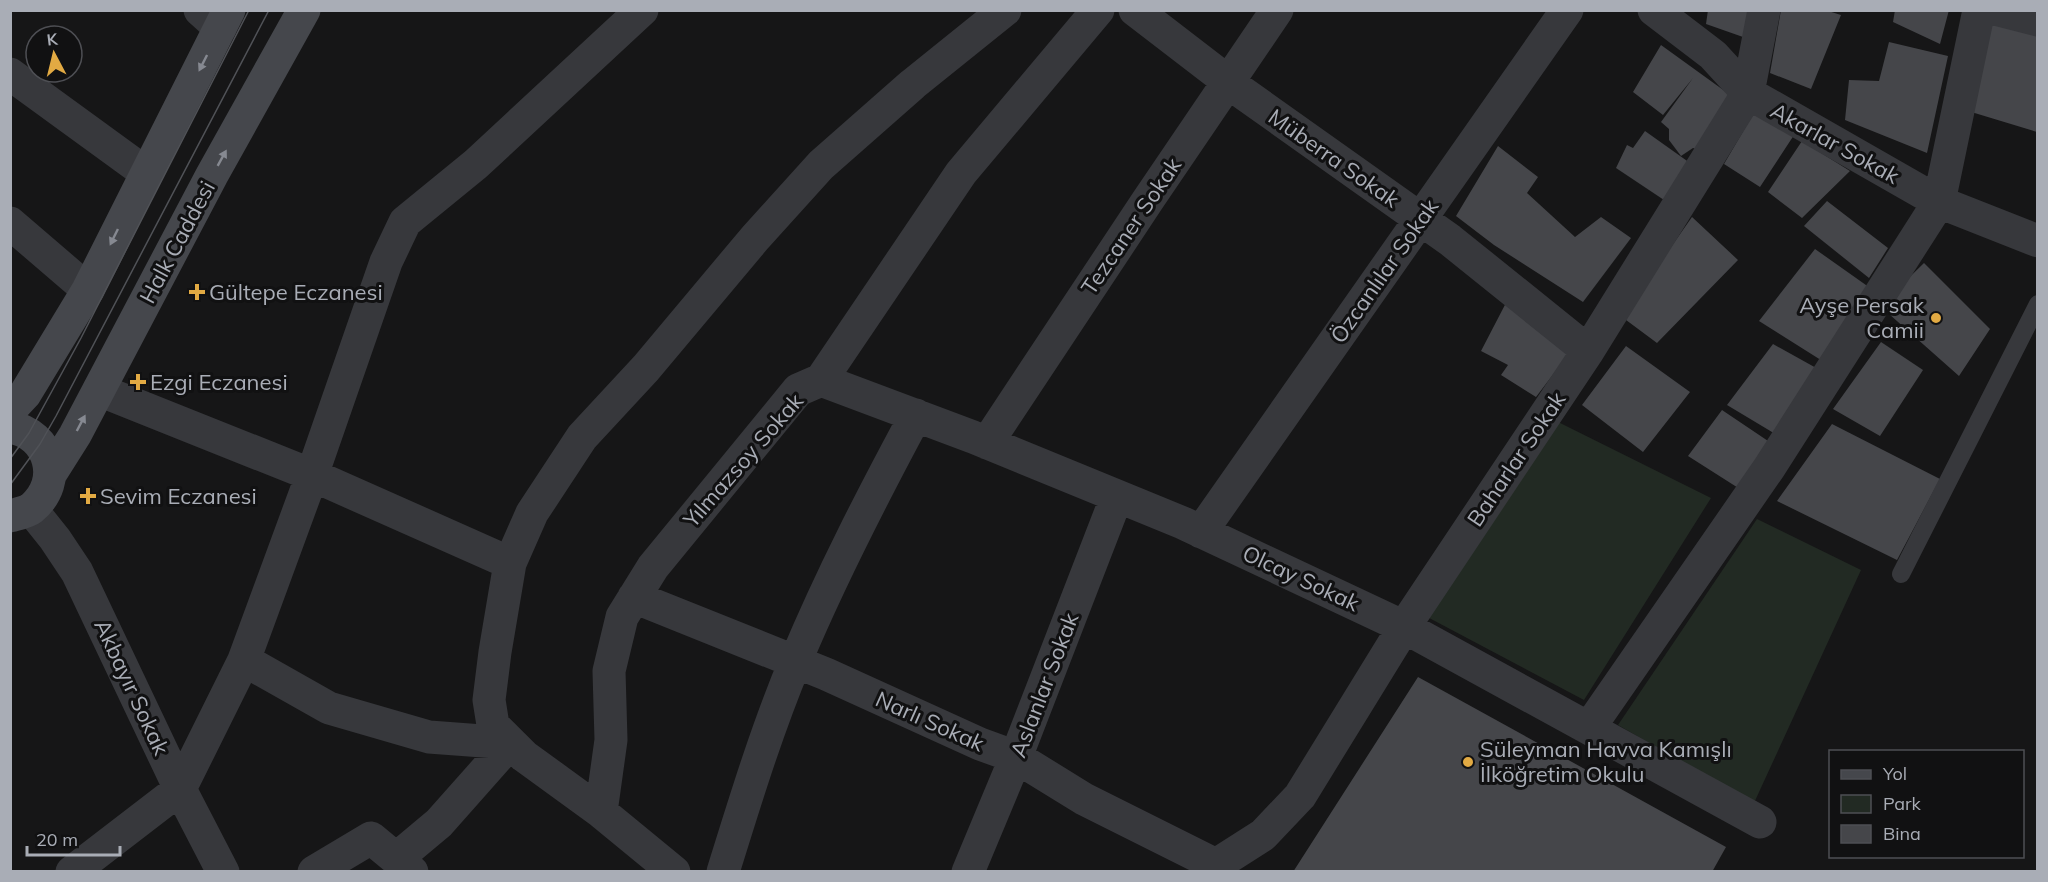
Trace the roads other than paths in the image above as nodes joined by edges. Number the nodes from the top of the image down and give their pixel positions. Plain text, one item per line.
1 (304, 10) edge
2 (642, 10) edge
3 (1005, 10) edge
4 (1098, 10) edge
5 (1135, 10) edge
6 (1277, 10) edge
7 (1566, 10) edge
8 (1654, 10) edge
9 (1764, 10) edge
10 (1979, 10) edge
11 (1999, 10) edge
12 (216, 16) edge
13 (2037, 20) edge
14 (10, 74) edge
15 (1227, 81) junction
16 (1748, 93) junction
17 (146, 173) junction
18 (1939, 202) junction
19 (1421, 219) junction
20 (10, 223) edge
21 (2037, 241) edge
22 (88, 290) junction
23 (2037, 304) edge
24 (1588, 351) junction
25 (821, 380) junction
26 (99, 390) junction
27 (10, 410) edge
28 (916, 415) junction
29 (10, 427) edge
30 (987, 443) junction
31 (51, 473) junction
32 (312, 475) junction
33 (1117, 496) junction
34 (16, 515) edge
35 (1201, 532) junction
36 (510, 563) junction
37 (1901, 574) dead end
38 (634, 597) junction
39 (1404, 627) junction
40 (244, 660) junction
41 (795, 661) junction
42 (1589, 728) junction
43 (510, 743) junction
44 (1016, 757) junction
45 (180, 789) junction
46 (601, 812) junction
47 (1761, 822) dead end
48 (404, 865) edge
49 (1214, 868) edge
50 (72, 872) edge
51 (223, 872) edge
52 (314, 872) edge
53 (674, 872) edge
54 (723, 872) edge
55 (968, 872) edge

26 -> 1 main road, Halk Caddesi
2 - 32 street
3 - 36 street
4 - 25 street, Yılmazsoy Sokak
5 - 15 street, Müberra Sokak
6 - 15 street, Tezcaner Sokak
7 - 19 street, Özcanlılar Sokak
8 - 16 street, Akarlar Sokak
9 - 16 street, Baharlar Sokak
10 - 18 street
11 - 13 street
12 -> 17 main road
14 - 17 street
15 - 19 street, Müberra Sokak
15 - 30 street, Tezcaner Sokak
16 - 18 street, Akarlar Sokak
16 - 24 street, Baharlar Sokak
17 -> 22 main road
18 - 21 street, Akarlar Sokak
18 - 42 street
19 - 24 street, Müberra Sokak
19 - 35 street, Özcanlılar Sokak
20 - 22 street
22 - 27 main road
23 - 37 lane
24 - 39 street, Baharlar Sokak
25 - 28 street, Olcay Sokak
25 - 38 street, Yılmazsoy Sokak
31 -> 26 main road, Halk Caddesi
26 - 32 street
28 - 30 street, Olcay Sokak
28 - 41 street
29 - 31 main road
30 - 33 street, Olcay Sokak
31 - 34 main road, Halk Caddesi
32 - 36 street
32 - 40 street
33 - 35 street, Olcay Sokak
33 - 44 street, Aslanlar Sokak
34 - 45 street, Akbayır Sokak
35 - 39 street, Olcay Sokak
36 - 43 street
38 - 41 street, Narlı Sokak
38 - 46 street, Yılmazsoy Sokak
39 - 42 street, Olcay Sokak
39 - 49 street, Baharlar Sokak
40 - 43 street
40 - 45 street
41 - 44 street, Narlı Sokak
41 - 54 street
42 - 47 street, Olcay Sokak
43 - 46 street
43 - 48 street
44 - 49 street, Narlı Sokak
44 - 55 street, Aslanlar Sokak
45 - 50 street
45 - 51 street, Akbayır Sokak
46 - 53 street
48 - 52 street

